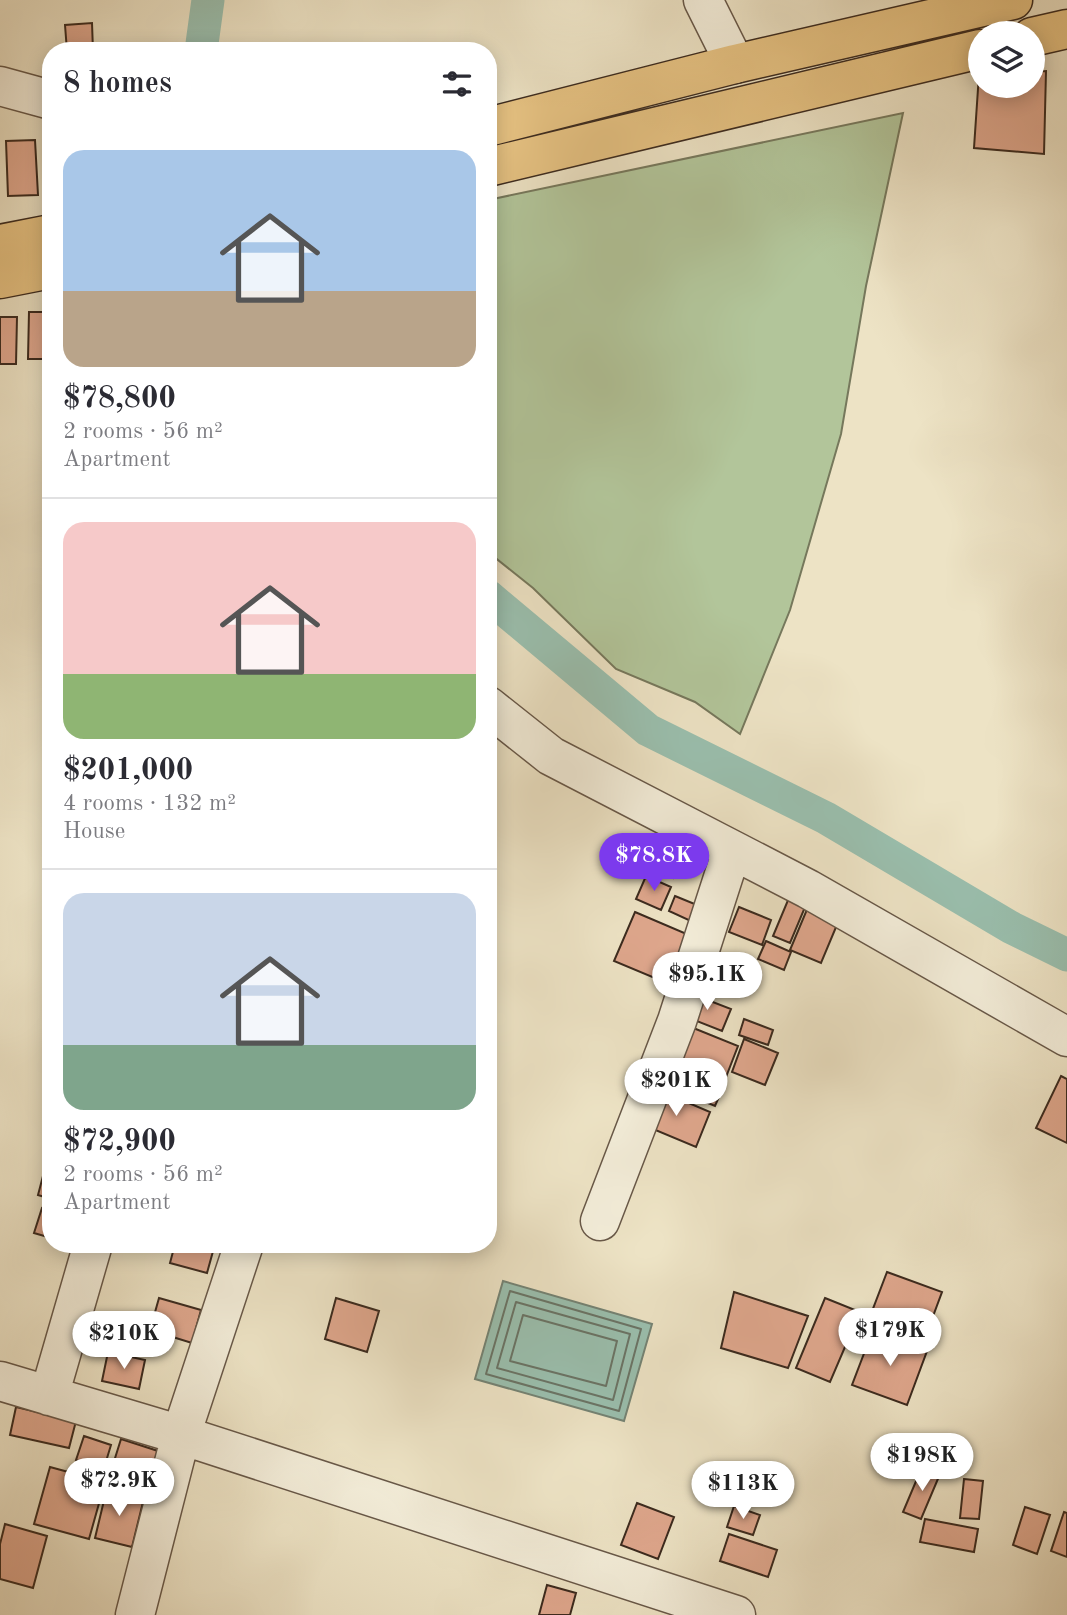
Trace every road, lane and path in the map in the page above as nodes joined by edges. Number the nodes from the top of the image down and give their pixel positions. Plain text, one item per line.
1 (703, 0) edge
2 (1013, 0) edge
3 (1067, 29) edge
4 (1045, 34) edge
5 (968, 52) edge
6 (735, 64) junction
7 (0, 86) edge
8 (42, 98) edge
9 (497, 125) edge
10 (497, 165) edge
11 (42, 236) edge
12 (0, 244) edge
13 (42, 271) edge
14 (0, 279) edge
15 (497, 713) edge
16 (732, 850) junction
17 (1067, 1037) edge
18 (600, 1221) dead end
19 (90, 1253) edge
20 (241, 1253) edge
21 (0, 1381) edge
22 (49, 1396) junction
23 (180, 1435) junction
24 (135, 1615) edge
25 (736, 1615) edge

1 - 6 street
2 - 6 main road
3 - 4 main road
5 - 10 main road
6 - 9 main road
7 - 8 street
11 - 12 main road
13 - 14 main road
15 - 16 street
16 - 17 street
16 - 18 street
19 - 22 street
20 - 23 street
21 - 22 street
22 - 23 street
23 - 24 street
23 - 25 street

